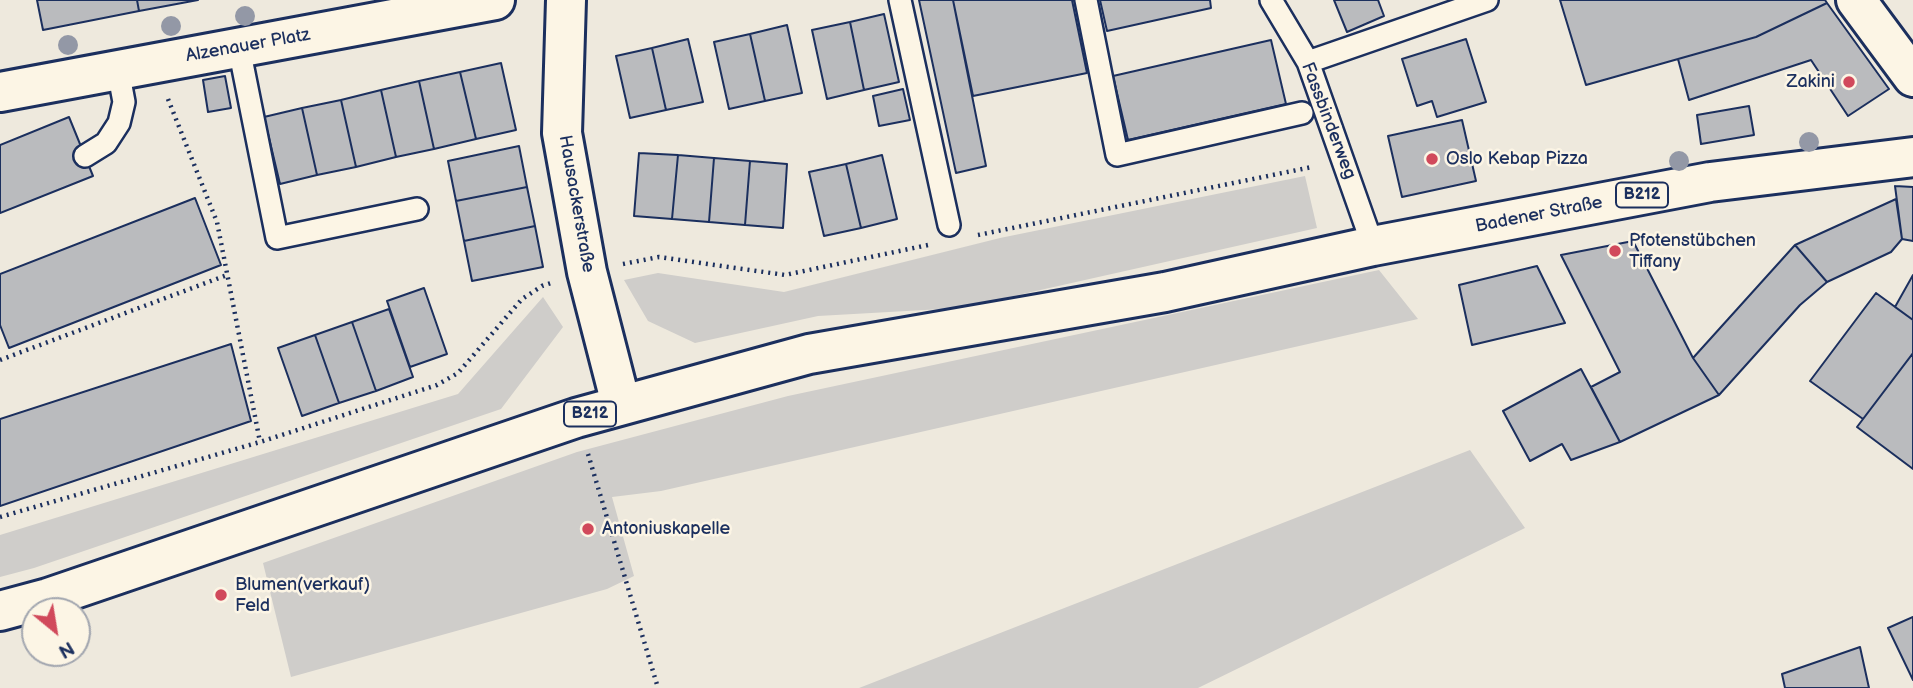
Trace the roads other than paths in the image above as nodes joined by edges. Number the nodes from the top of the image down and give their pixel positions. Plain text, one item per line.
1 (495, 0) edge
2 (566, 0) edge
3 (900, 0) edge
4 (1086, 0) edge
5 (1270, 0) edge
6 (1487, 0) edge
7 (1856, 0) edge
8 (239, 48) junction
9 (1307, 62) junction
10 (136, 67) junction
11 (1913, 77) edge
12 (0, 92) edge
13 (1302, 113) dead end
14 (85, 156) dead end
15 (1913, 157) edge
16 (417, 209) dead end
17 (949, 225) dead end
18 (1373, 246) junction
19 (621, 404) junction
20 (0, 611) edge

1 - 8 main road, Alzenauer Platz
2 - 19 main road, Hausackerstraße
3 - 17 lane
4 - 13 lane
5 - 9 lane, Fassbinderweg
6 - 9 lane
7 - 11 main road
8 - 10 main road, Alzenauer Platz
8 - 16 lane
9 - 18 lane, Fassbinderweg
10 - 12 main road, Alzenauer Platz
10 - 14 lane
15 - 18 main road, Badener Straße / B212
18 - 19 main road, B212
19 - 20 main road, B212

